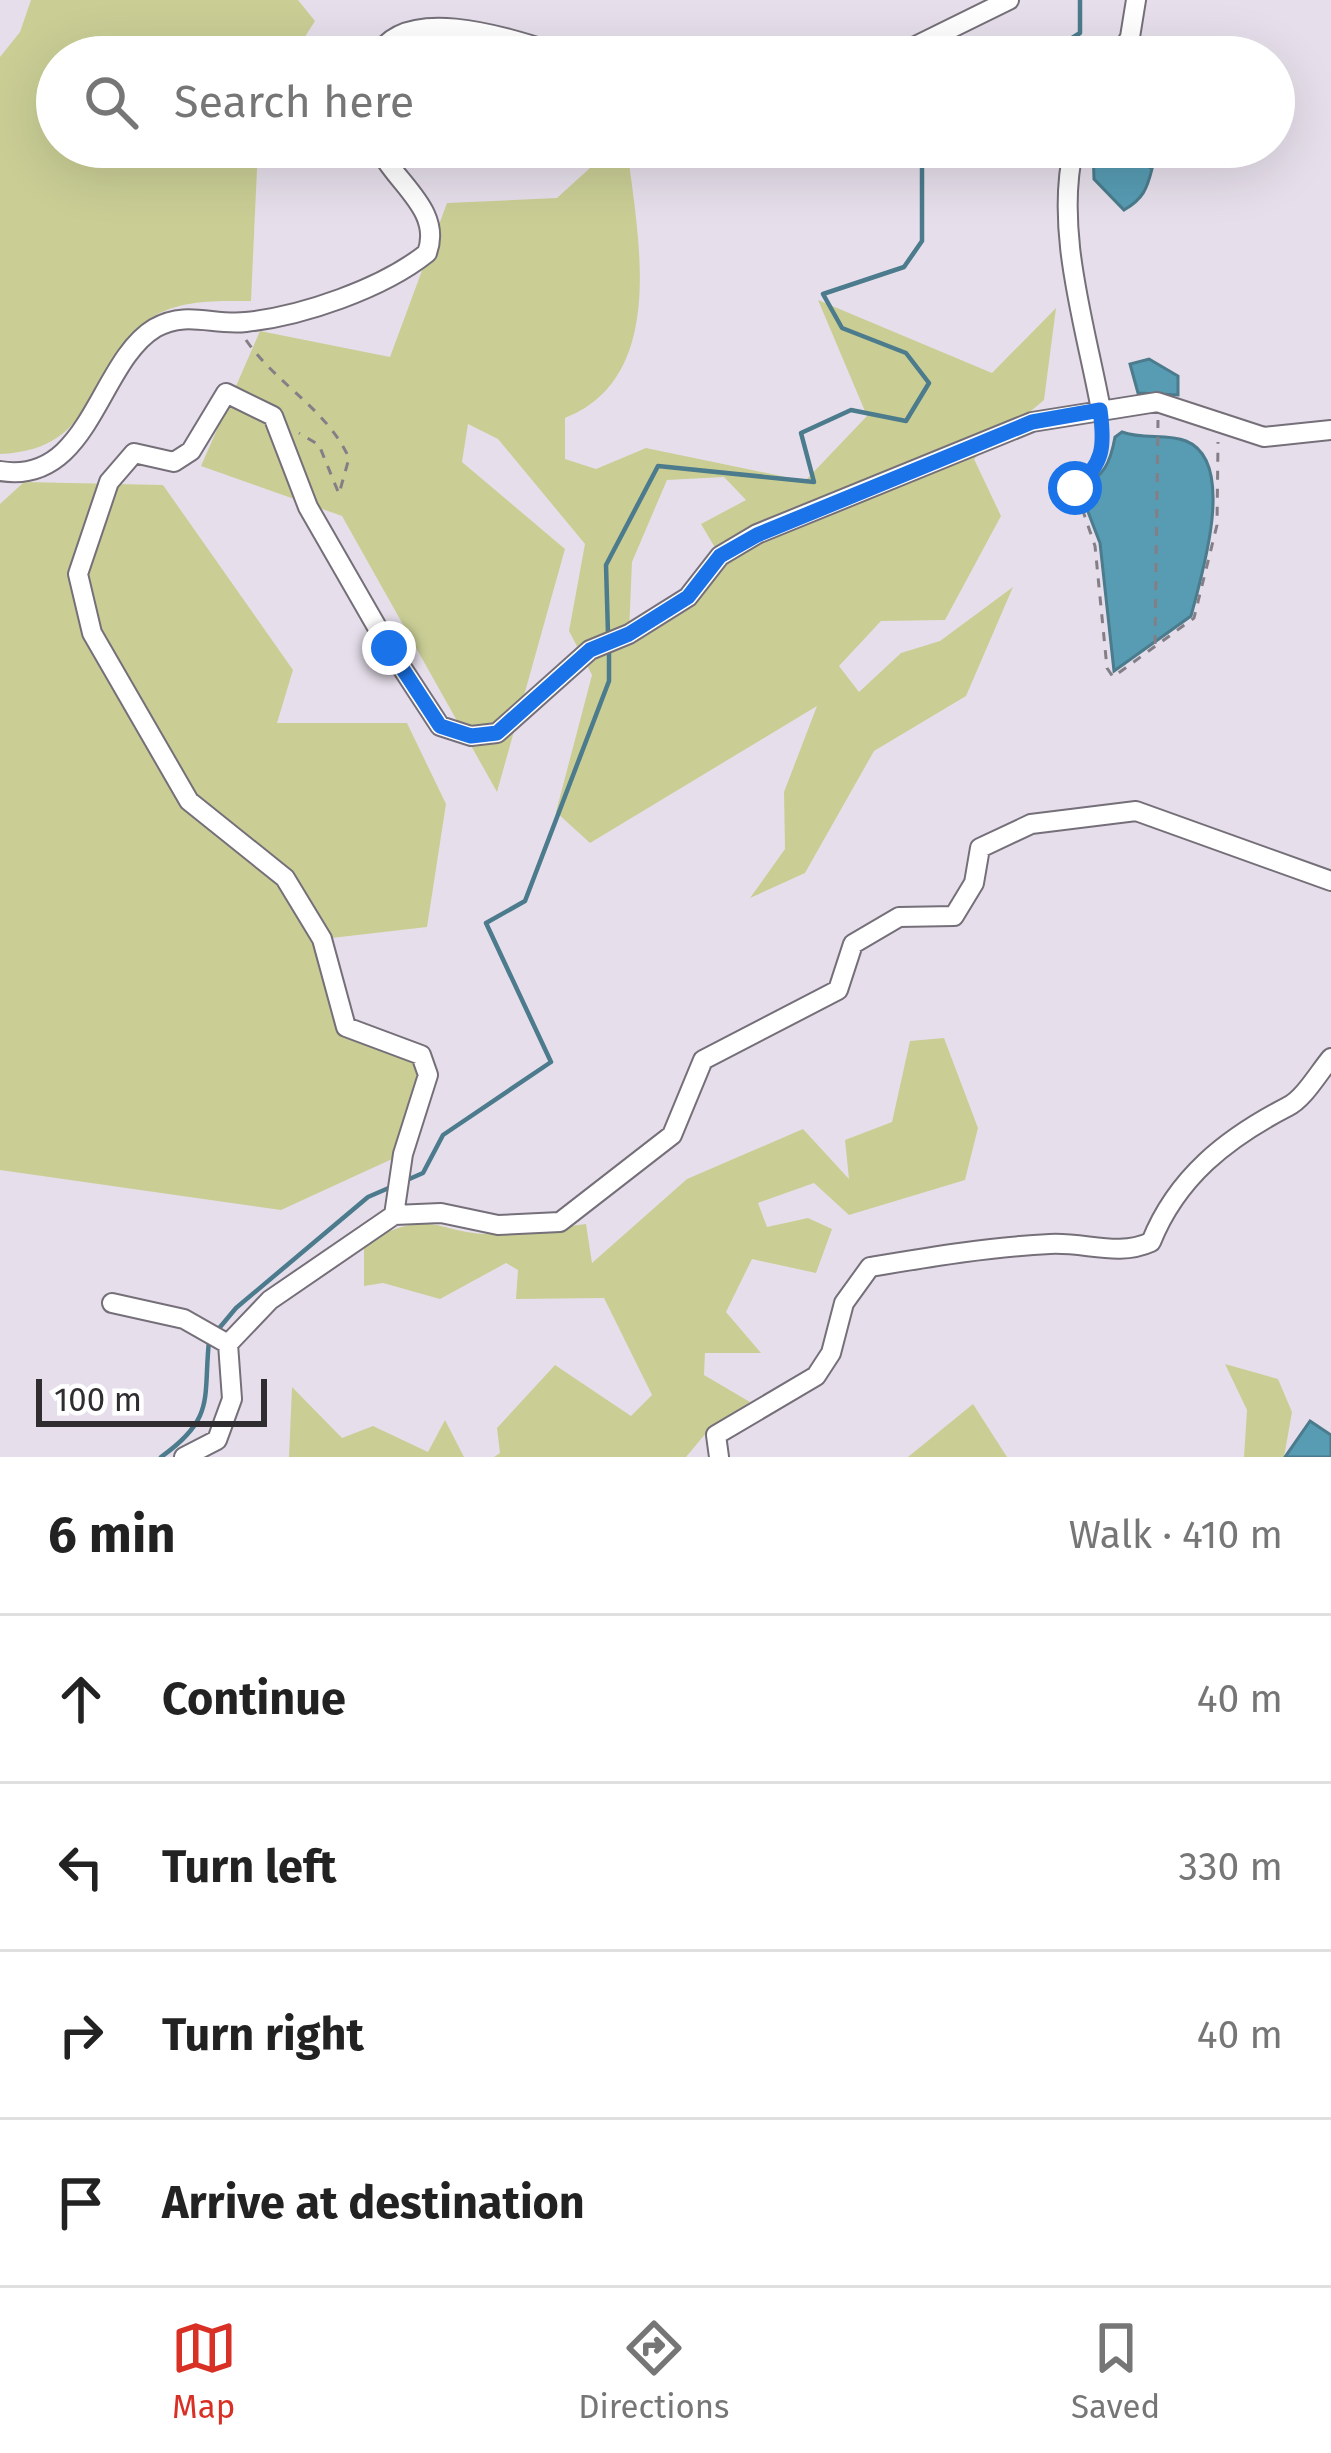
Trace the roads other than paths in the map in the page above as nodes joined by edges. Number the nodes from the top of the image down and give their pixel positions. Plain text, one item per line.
1 (1009, 0) edge
2 (1136, 0) edge
3 (390, 36) edge
4 (490, 36) edge
5 (936, 36) edge
6 (1130, 36) edge
7 (393, 168) edge
8 (1072, 168) edge
9 (1100, 410) junction
10 (1331, 431) edge
11 (1331, 446) edge
12 (0, 471) edge
13 (1331, 881) edge
14 (1331, 1058) edge
15 (394, 1214) junction
16 (112, 1303) dead end
17 (228, 1344) junction
18 (184, 1457) edge
19 (719, 1457) edge

1 - 5 street
2 - 6 street
3 - 4 street
7 - 12 street
8 - 9 street
9 - 10 street
9 - 15 street
10 - 11 street
13 - 15 street
14 - 19 street
15 - 17 street
16 - 17 street
17 - 18 street

